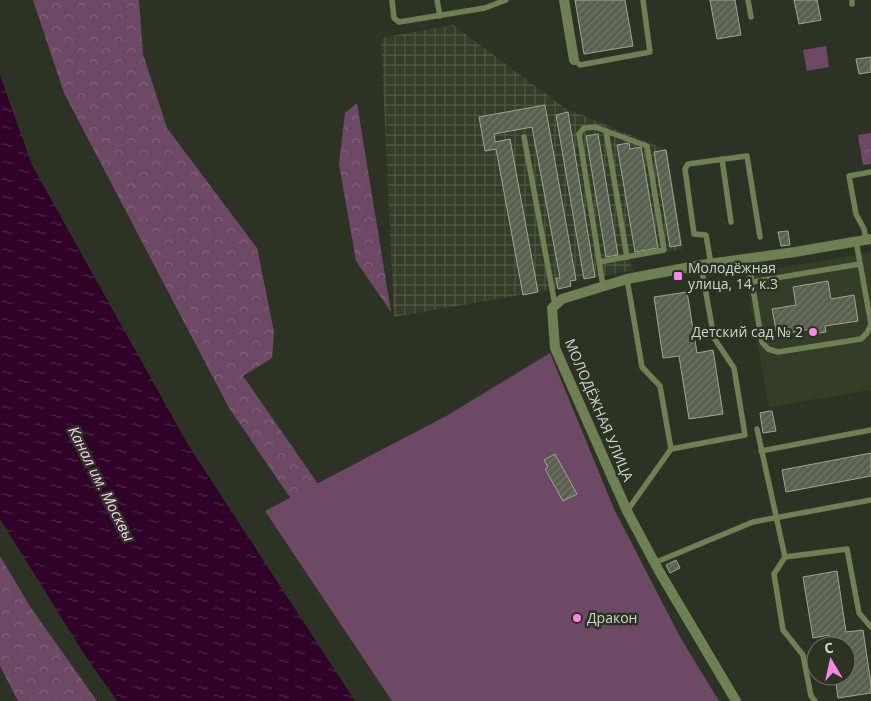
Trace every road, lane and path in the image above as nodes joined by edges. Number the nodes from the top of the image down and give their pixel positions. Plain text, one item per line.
1 (392, 0) edge
2 (437, 0) edge
3 (484, 0) edge
4 (506, 0) edge
5 (564, 0) edge
6 (643, 0) edge
7 (748, 0) edge
8 (485, 8) junction
9 (440, 16) junction
10 (751, 17) dead end
11 (574, 60) joint
12 (606, 131) junction
13 (524, 137) dead end
14 (722, 159) junction
15 (871, 172) edge
16 (731, 222) dead end
17 (760, 237) dead end
18 (865, 240) edge
19 (627, 257) junction
20 (748, 259) junction
21 (599, 262) junction
22 (706, 264) junction
23 (860, 264) junction
24 (627, 279) junction
25 (752, 282) junction
26 (603, 286) junction
27 (555, 305) junction
28 (757, 428) dead end
29 (871, 430) edge
30 (671, 449) junction
31 (761, 451) junction
32 (871, 500) edge
33 (627, 511) junction
34 (777, 517) junction
35 (785, 557) junction
36 (654, 562) junction
37 (871, 627) edge
38 (736, 701) edge
39 (815, 701) edge

1 - 9 lane
2 - 9 lane
3 - 8 lane
4 - 8 lane
5 - 11 street
6 - 11 lane
7 - 10 lane
8 - 9 lane
12 - 19 lane
12 - 19 lane
12 - 21 lane
13 - 27 lane
14 - 16 lane
14 - 17 lane
14 - 22 lane
15 - 18 lane
18 - 20 street
18 - 23 lane
19 - 21 lane
20 - 22 street
20 - 25 lane
21 - 26 lane
22 - 24 street
22 - 30 lane
23 - 25 lane
23 - 25 lane
24 - 26 street
24 - 30 lane
26 - 27 street
27 - 33 street, МОЛОДЁЖНАЯ УЛИЦА
28 - 31 lane
29 - 31 lane
30 - 33 lane
31 - 34 lane
32 - 34 lane
33 - 36 street, МОЛОДЁЖНАЯ УЛИЦА
34 - 35 lane
34 - 36 lane
35 - 37 lane
35 - 39 lane
36 - 38 street, МОЛОДЁЖНАЯ УЛИЦА

